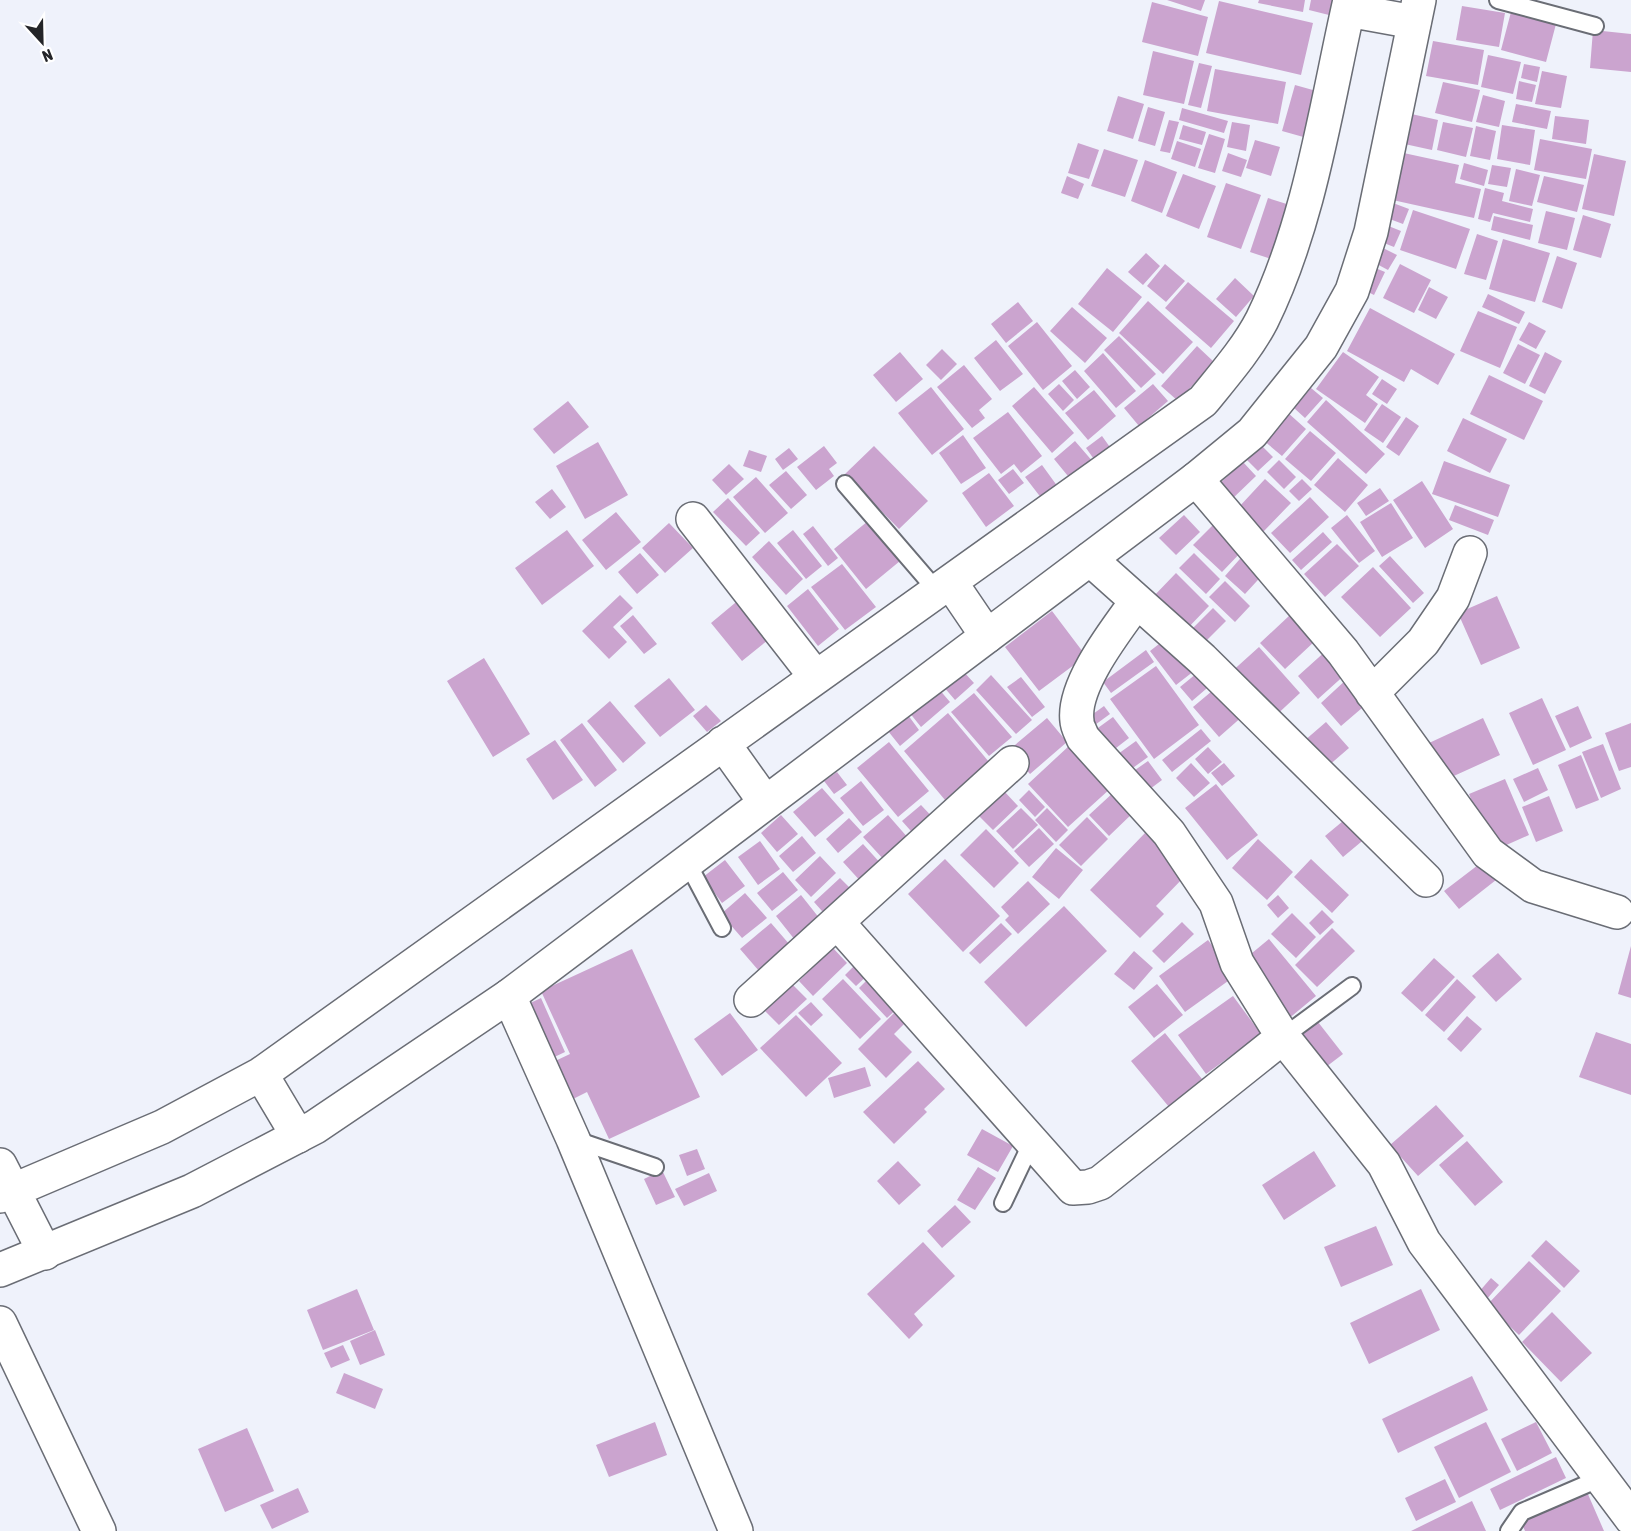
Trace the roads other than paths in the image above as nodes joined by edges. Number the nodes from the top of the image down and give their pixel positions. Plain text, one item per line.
1 (1498, 0) edge
2 (1380, 10) edge
3 (1595, 26) dead end
4 (1196, 479) junction
5 (845, 484) dead end
6 (693, 519) dead end
7 (1470, 553) dead end
8 (1090, 559) junction
9 (1137, 601) junction
10 (961, 603) junction
11 (815, 676) junction
12 (1372, 693) junction
13 (1011, 763) dead end
14 (742, 769) junction
15 (687, 862) junction
16 (1426, 880) dead end
17 (1617, 912) dead end
18 (837, 922) junction
19 (722, 928) dead end
20 (1352, 986) dead end
21 (509, 996) junction
22 (751, 1000) dead end
23 (1283, 1037) junction
24 (279, 1103) junction
25 (573, 1138) junction
26 (1032, 1142) junction
27 (655, 1167) dead end
28 (8, 1187) edge
29 (1003, 1203) dead end
30 (41, 1245) junction
31 (0, 1270) edge
32 (0, 1323) edge
33 (1601, 1478) junction
34 (1631, 1518) edge
35 (99, 1531) edge
36 (736, 1531) edge
37 (1509, 1531) edge

1 - 3 lane
2 - 4 street
2 - 10 street
4 - 8 street
4 - 12 street
5 - 10 lane
6 - 11 street
7 - 12 street
8 - 9 street
8 - 10 street
9 - 16 street
9 - 23 street
10 - 11 street
10 - 14 street
11 - 14 street
12 - 17 street
13 - 18 street
14 - 15 street
14 - 24 street
15 - 19 lane
15 - 21 street
18 - 22 street
18 - 26 street
20 - 23 lane
21 - 24 street
21 - 25 street
23 - 26 street
23 - 33 street
24 - 28 street
24 - 30 street
25 - 27 lane
25 - 36 street
26 - 29 lane
28 - 30 street
30 - 31 street
32 - 35 street
33 - 34 street
33 - 37 lane

